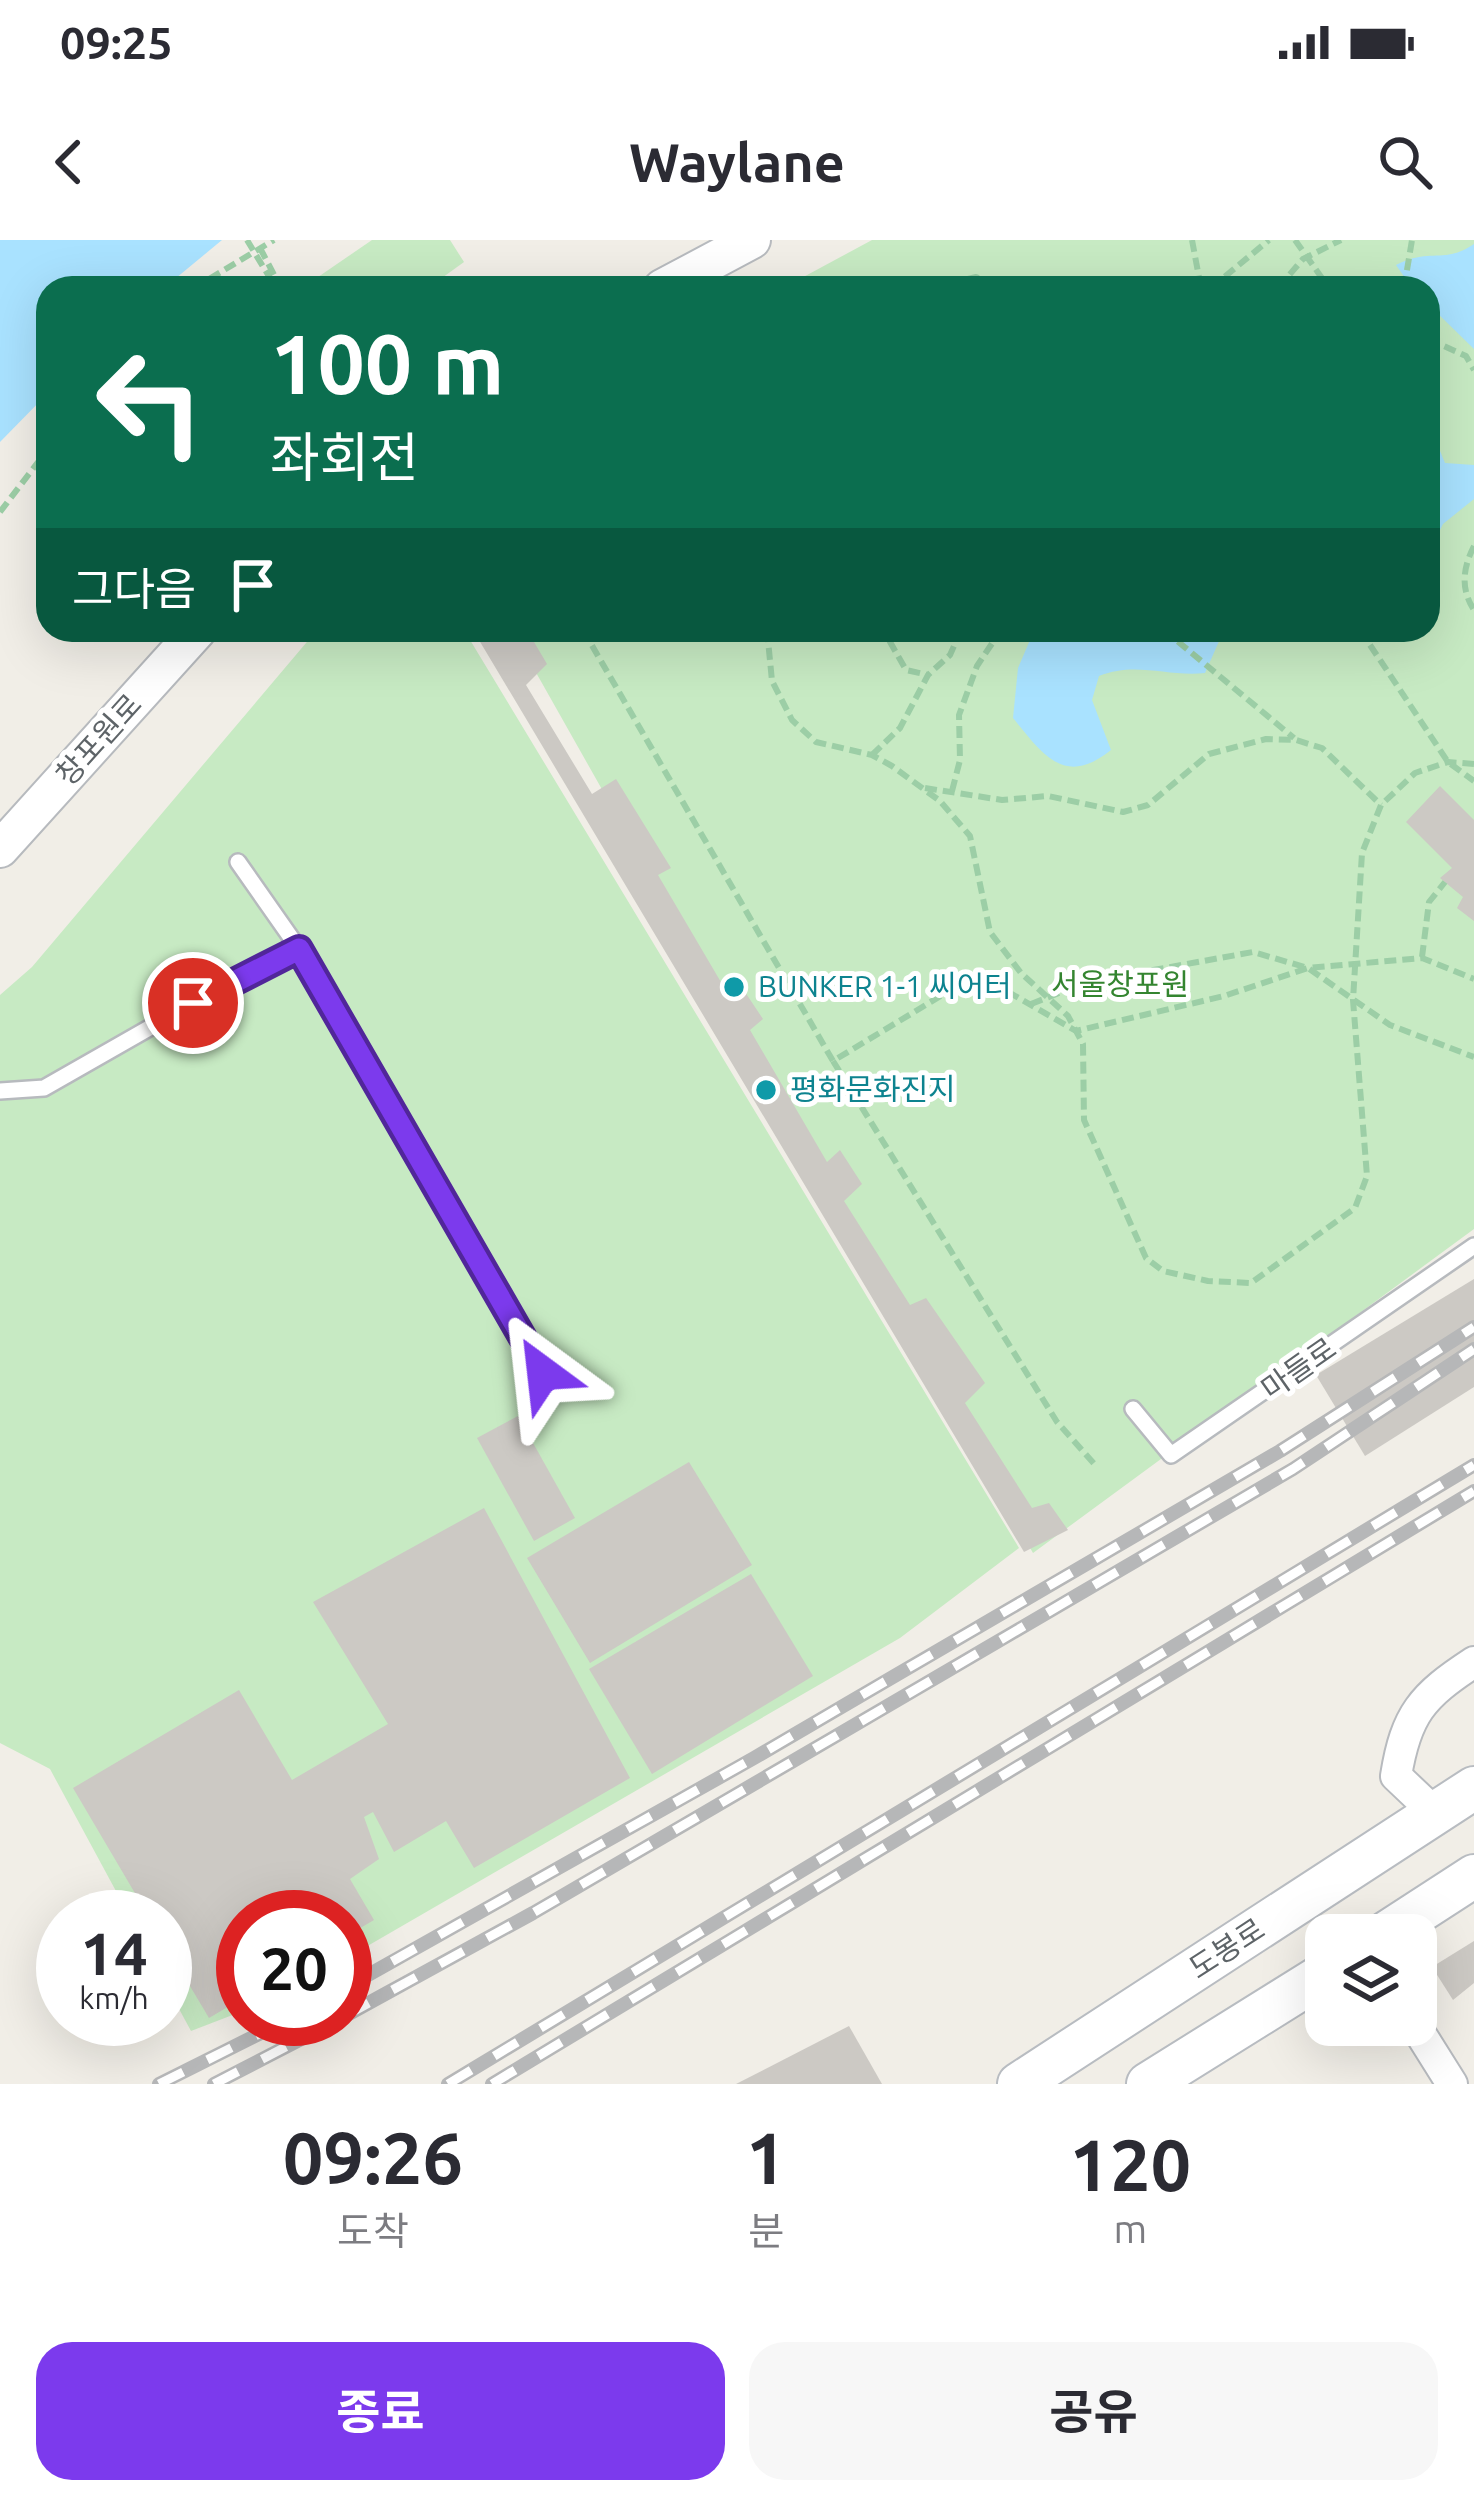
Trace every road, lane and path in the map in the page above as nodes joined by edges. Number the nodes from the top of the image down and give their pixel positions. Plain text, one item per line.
1 (247, 240) edge
2 (274, 240) edge
3 (752, 240) edge
4 (1192, 240) edge
5 (1270, 240) edge
6 (1294, 240) edge
7 (1341, 240) edge
8 (1412, 240) edge
9 (260, 248) junction
10 (214, 276) edge
11 (270, 276) edge
12 (273, 276) edge
13 (684, 276) edge
14 (1199, 276) edge
15 (1226, 276) edge
16 (1288, 276) edge
17 (1321, 276) edge
18 (1405, 276) edge
19 (1440, 341) edge
20 (1474, 370) edge
21 (36, 465) edge
22 (0, 512) edge
23 (1474, 546) edge
24 (1474, 610) edge
25 (187, 642) edge
26 (590, 642) edge
27 (768, 642) edge
28 (891, 642) edge
29 (956, 642) edge
30 (993, 642) edge
31 (1179, 642) edge
32 (1368, 642) edge
33 (928, 675) junction
34 (1297, 740) junction
35 (872, 755) junction
36 (1448, 762) junction
37 (1474, 764) edge
38 (1474, 782) edge
39 (922, 788) junction
40 (952, 791) junction
41 (1381, 805) junction
42 (0, 849) edge
43 (238, 862) dead end
44 (1445, 882) dead end
45 (299, 949) junction
46 (1422, 958) junction
47 (1352, 964) junction
48 (1308, 968) junction
49 (1474, 979) edge
50 (1050, 1000) junction
51 (1353, 1000) junction
52 (1028, 1005) junction
53 (1076, 1031) junction
54 (1474, 1057) edge
55 (833, 1061) junction
56 (0, 1091) edge
57 (1474, 1246) edge
58 (543, 1373) dead end
59 (1133, 1409) dead end
60 (1097, 1467) dead end
61 (1474, 1662) edge
62 (1474, 1788) edge
63 (1435, 1814) junction
64 (1474, 1876) edge
65 (1415, 1914) edge
66 (1305, 1985) edge
67 (1428, 2046) edge
68 (1018, 2084) edge
69 (1148, 2084) edge
70 (1452, 2084) edge

1 - 11 path, bridge
2 - 9 path
3 - 13 street
4 - 14 path
5 - 15 path
6 - 17 path
7 - 16 path
8 - 18 path
9 - 10 path
9 - 12 path
19 - 20 path
21 - 22 path
23 - 24 path
25 - 42 street, 창포원로
26 - 55 path
27 - 35 path
28 - 33 path
29 - 33 path
30 - 40 path
31 - 34 path
32 - 36 path
33 - 35 path
34 - 40 path
34 - 41 path
35 - 39 path
36 - 37 path
36 - 38 path
36 - 41 path
39 - 40 path
39 - 50 path
41 - 47 path
43 - 45 lane
44 - 46 path
45 - 56 lane
45 - 58 lane
46 - 47 path
46 - 49 path
47 - 48 path
47 - 51 path
48 - 50 path
48 - 51 path
48 - 53 path
50 - 52 path
50 - 53 path
51 - 53 path
51 - 54 path
52 - 53 path
52 - 55 path
55 - 60 path
57 - 59 lane, 마들로
61 - 63 street
62 - 63 main road, 도봉로
63 - 68 main road, 도봉로
64 - 65 main road
66 - 69 main road
67 - 70 street

